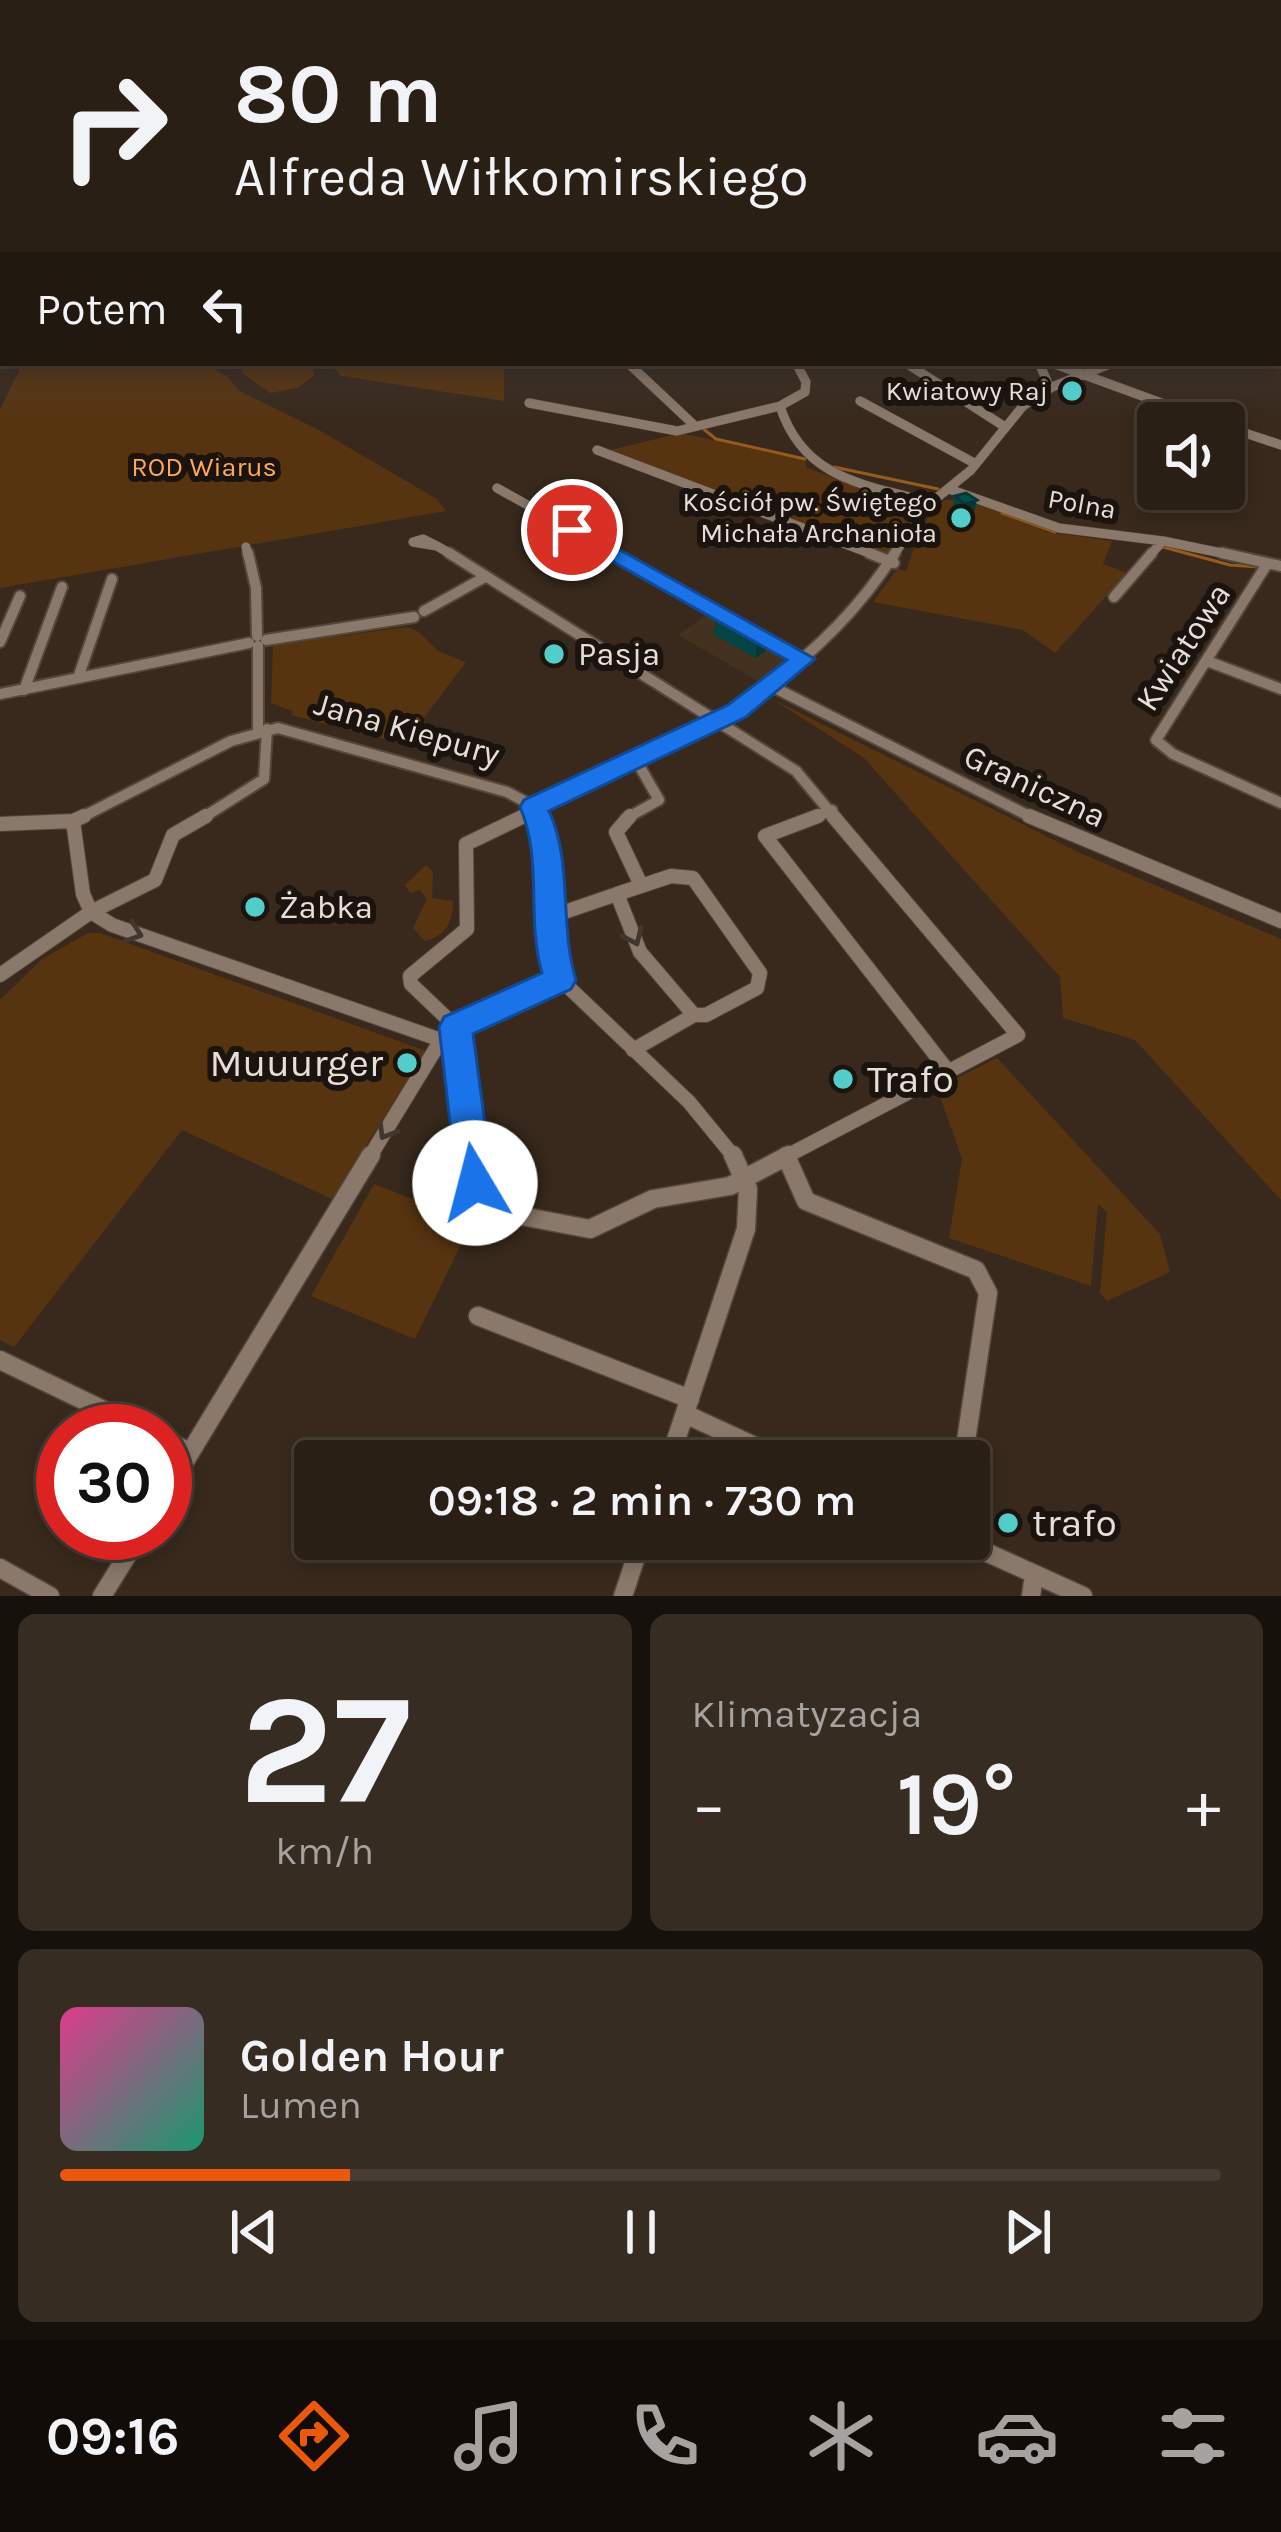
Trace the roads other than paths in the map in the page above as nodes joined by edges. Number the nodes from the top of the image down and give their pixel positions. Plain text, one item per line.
1 (631, 366) edge
2 (798, 366) edge
3 (911, 366) edge
4 (1040, 366) edge
5 (1060, 366) edge
6 (1106, 366) edge
7 (1085, 376) junction
8 (1045, 390) junction
9 (860, 401) dead end
10 (1158, 402) edge
11 (529, 403) dead end
12 (780, 406) junction
13 (1002, 425) junction
14 (699, 426) junction
15 (1245, 433) edge
16 (1281, 445) edge
17 (597, 450) dead end
18 (976, 464) junction
19 (497, 488) dead end
20 (949, 489) junction
21 (930, 502) junction
22 (1163, 541) junction
23 (246, 547) dead end
24 (437, 547) dead end
25 (894, 563) junction
26 (1274, 565) edge
27 (485, 577) junction
28 (112, 579) dead end
29 (62, 587) dead end
30 (20, 596) dead end
31 (1114, 597) dead end
32 (257, 641) junction
33 (0, 642) edge
34 (803, 659) junction
35 (1207, 661) junction
36 (78, 678) junction
37 (773, 687) junction
38 (24, 689) junction
39 (1281, 689) edge
40 (0, 694) edge
41 (717, 721) junction
42 (262, 730) junction
43 (636, 760) junction
44 (1281, 803) edge
45 (533, 807) junction
46 (832, 810) junction
47 (73, 821) junction
48 (0, 824) edge
49 (641, 885) junction
50 (617, 894) junction
51 (91, 912) junction
52 (550, 917) junction
53 (1281, 921) edge
54 (0, 975) edge
55 (560, 980) junction
56 (694, 1015) junction
57 (456, 1027) junction
58 (441, 1040) junction
59 (633, 1050) junction
60 (948, 1071) junction
61 (786, 1156) junction
62 (745, 1177) junction
63 (478, 1316) dead end
64 (0, 1360) edge
65 (91, 1404) edge
66 (687, 1407) junction
67 (676, 1440) edge
68 (748, 1440) edge
69 (966, 1440) edge
70 (192, 1449) edge
71 (990, 1559) edge
72 (124, 1560) edge
73 (635, 1560) edge
74 (0, 1568) edge
75 (1033, 1585) edge
76 (50, 1596) edge
77 (102, 1596) edge
78 (623, 1596) edge
79 (1083, 1596) edge

1 - 14 street
2 - 12 street
3 - 13 street
4 - 8 street
5 - 7 street
6 - 7 street
7 - 8 street
7 - 10 street
8 - 13 street
9 - 18 street
11 - 14 street
12 - 14 street
12 - 21 street
13 - 18 street
15 - 16 street
17 - 25 street
18 - 20 street
19 - 34 street
20 - 21 street
20 - 22 street, Polna
21 - 25 street
22 - 26 street, Polna
22 - 31 street
23 - 32 street
24 - 27 street
25 - 34 street
26 - 35 street, Kwiatowa
27 - 32 street
27 - 41 street
28 - 36 street
29 - 38 street
30 - 33 street
32 - 36 street
32 - 42 street
34 - 37 street
35 - 39 street
35 - 44 street, Kwiatowa
36 - 38 street
37 - 41 street
37 - 53 street, Graniczna
38 - 40 street
41 - 43 street
41 - 46 street
42 - 45 street, Jana Kiepury
42 - 47 street
42 - 51 street
43 - 45 street
43 - 49 street
45 - 52 street
45 - 57 street
46 - 60 street
46 - 60 street
47 - 48 street
47 - 51 street
49 - 50 street
49 - 56 street
50 - 52 street
50 -> 56 street
51 - 54 street
51 -> 58 street
52 - 55 street
55 - 57 street
55 - 59 street
56 - 59 street
57 - 58 street
57 - 62 street
58 -> 70 street
59 - 62 street
60 - 61 street
61 - 62 street
61 - 69 street
62 - 66 street
63 - 66 street
64 - 65 street
66 - 67 street
66 - 68 street
71 - 75 street
72 - 77 street
73 - 78 street
74 - 76 street
75 - 79 street

